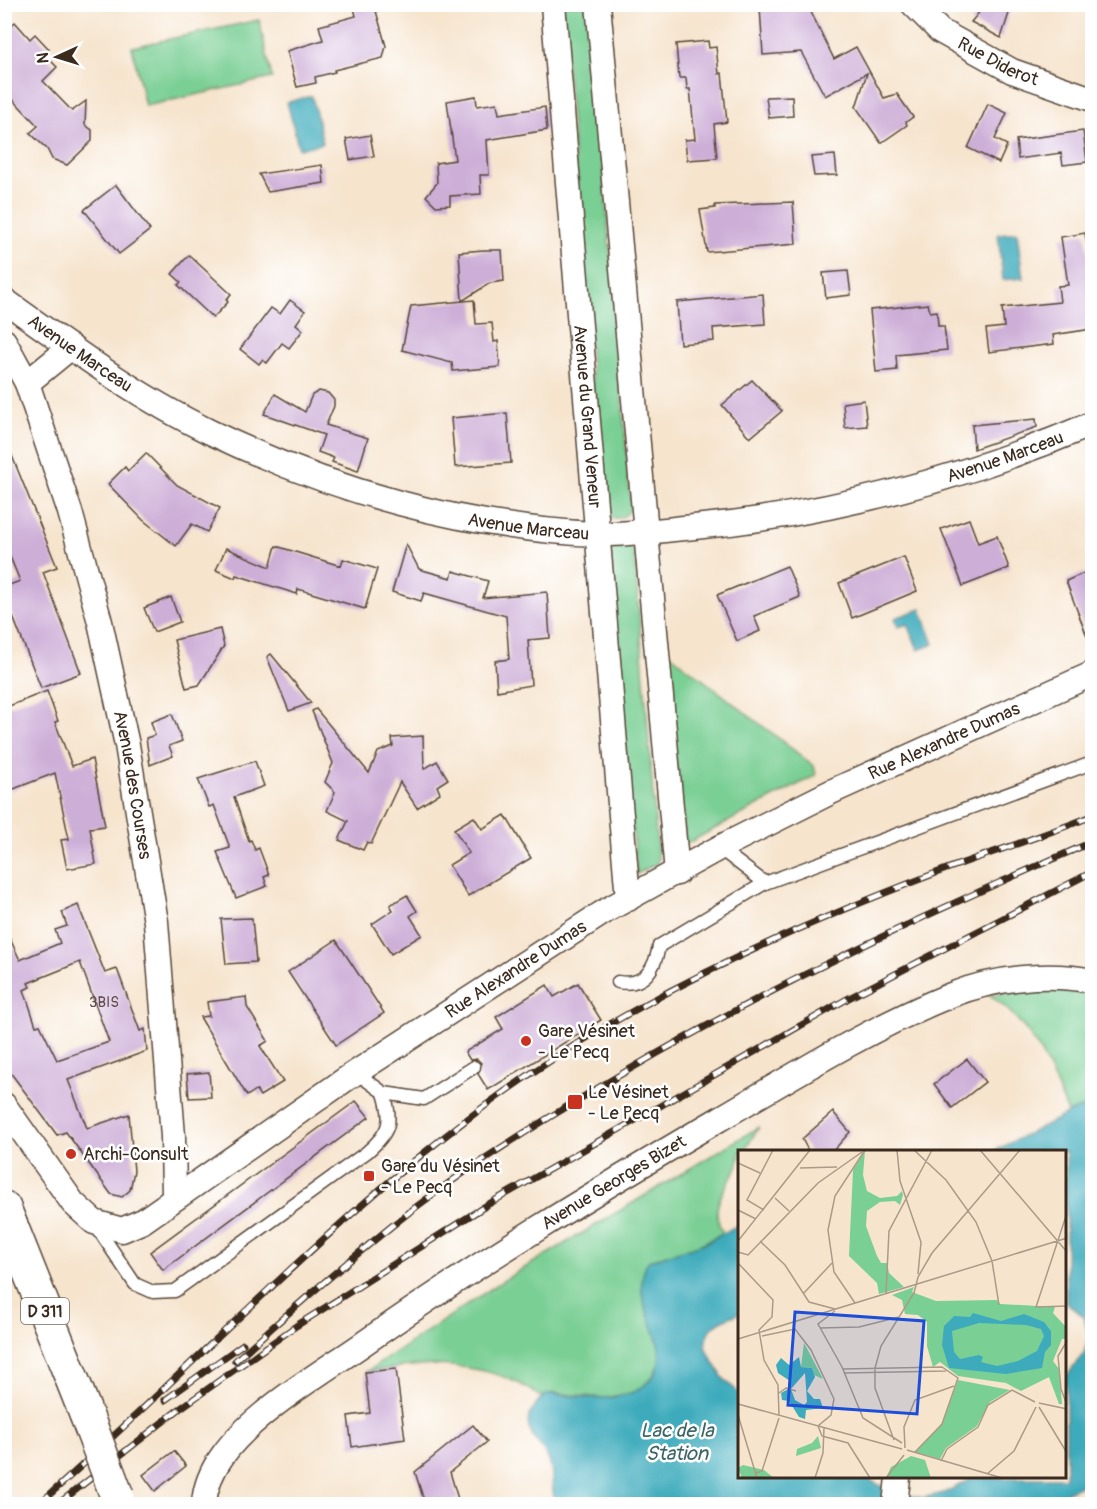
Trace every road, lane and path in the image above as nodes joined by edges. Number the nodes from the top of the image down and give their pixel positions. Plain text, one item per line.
1 (553, 4) edge
2 (598, 4) edge
3 (913, 4) edge
4 (1092, 99) edge
5 (4, 300) edge
6 (4, 341) edge
7 (71, 347) junction
8 (27, 383) junction
9 (1092, 424) edge
10 (645, 532) junction
11 (597, 534) junction
12 (1092, 674) edge
13 (1092, 763) edge
14 (719, 848) junction
15 (677, 873) junction
16 (765, 883) junction
17 (628, 899) junction
18 (1092, 981) edge
19 (618, 982) dead end
20 (474, 1066) dead end
21 (357, 1075) junction
22 (384, 1093) junction
23 (4, 1105) edge
24 (174, 1198) junction
25 (4, 1208) edge
26 (93, 1222) junction
27 (119, 1500) edge
28 (204, 1504) edge

1 - 11 street, Avenue du Grand Veneur
2 - 10 street
3 - 4 street, Rue Diderot
5 - 7 street, Avenue Marceau
6 - 8 street, Avenue des Courses
7 - 8 street
7 - 11 street, Avenue Marceau
8 - 24 street, Avenue des Courses
9 - 10 street, Avenue Marceau
10 - 11 street, Avenue Marceau
10 - 15 street
11 - 17 street, Avenue du Grand Veneur
12 - 14 street, Rue Alexandre Dumas
13 - 16 lane
14 - 15 street, Rue Alexandre Dumas
14 - 16 lane
15 - 17 street, Rue Alexandre Dumas
16 - 19 lane
17 - 21 street, Rue Alexandre Dumas
18 - 28 street, Avenue Georges Bizet
20 - 22 lane
21 - 22 lane
21 - 24 street, Rue Alexandre Dumas
22 - 26 lane
23 - 26 street, Rue Alexandre Dumas
24 - 26 street, Rue Alexandre Dumas
25 - 27 main road, D 311, bridge

